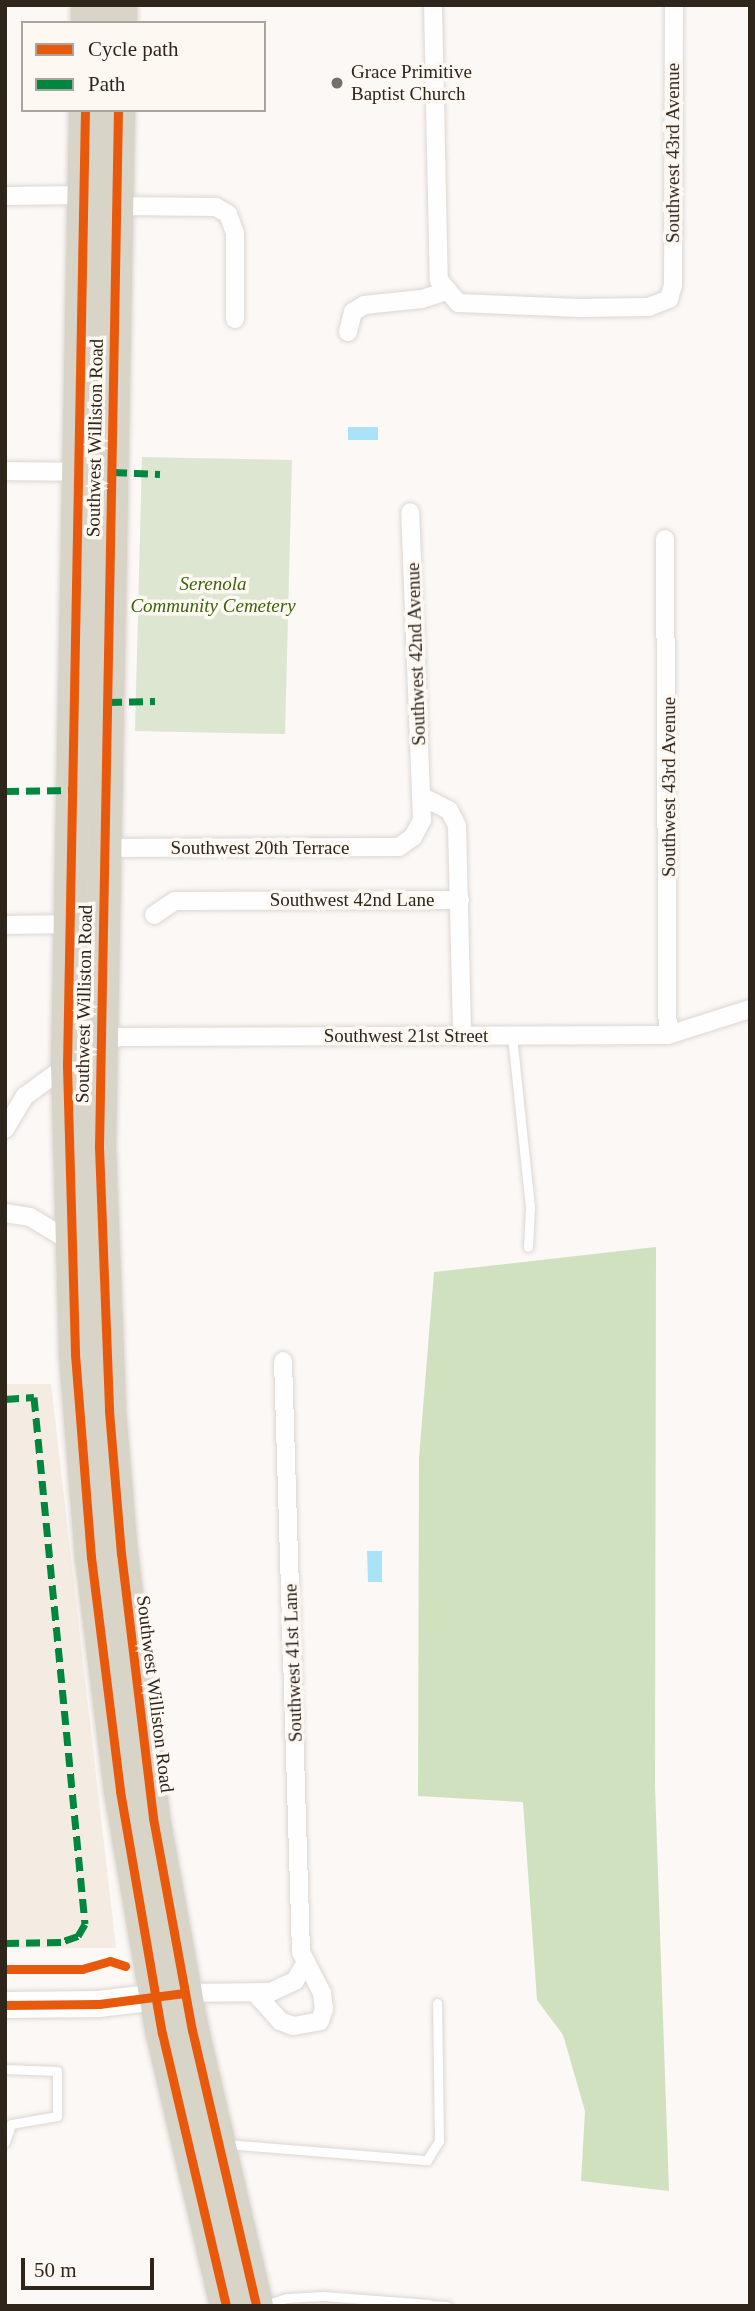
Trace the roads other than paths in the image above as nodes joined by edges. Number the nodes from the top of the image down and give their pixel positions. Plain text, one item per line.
1 (433, 5) edge
2 (674, 5) edge
3 (85, 112) edge
4 (118, 112) edge
5 (84, 195) junction
6 (5, 196) edge
7 (117, 206) junction
8 (446, 291) junction
9 (235, 319) dead end
10 (348, 332) dead end
11 (5, 471) edge
12 (79, 472) junction
13 (113, 472) junction
14 (410, 512) dead end
15 (665, 539) dead end
16 (421, 796) junction
17 (413, 837) joint
18 (105, 849) junction
19 (460, 900) junction
20 (155, 915) dead end
21 (72, 924) junction
22 (5, 925) edge
23 (750, 1009) edge
24 (462, 1035) junction
25 (512, 1035) junction
26 (668, 1035) junction
27 (101, 1040) junction
28 (67, 1066) junction
29 (5, 1129) edge
30 (5, 1213) edge
31 (71, 1241) junction
32 (528, 1247) dead end
33 (283, 1361) dead end
34 (304, 1964) junction
35 (256, 1994) junction
36 (170, 1996) junction
37 (437, 2003) dead end
38 (5, 2005) edge
39 (5, 2069) edge
40 (5, 2142) edge
41 (216, 2143) junction
42 (424, 2305) edge
43 (226, 2306) edge
44 (256, 2306) edge
45 (262, 2306) edge
46 (447, 2306) edge

1 - 8 street
2 - 8 street, Southwest 43rd Avenue
3 - 5 highway, Southwest Williston Road
4 - 7 highway, Southwest Williston Road
5 - 6 street
5 - 12 highway, Southwest Williston Road
7 - 9 street
7 - 13 highway, Southwest Williston Road
8 - 10 street
11 - 12 street
12 - 13 street
12 - 21 highway, Southwest Williston Road
13 - 18 highway, Southwest Williston Road
14 - 16 street, Southwest 42nd Avenue
15 - 26 street, Southwest 43rd Avenue
16 - 17 street, Southwest 42nd Avenue
16 - 19 street
17 - 18 street, Southwest 20th Terrace
18 - 27 highway, Southwest Williston Road
19 - 20 street, Southwest 42nd Lane
19 - 24 street, Southwest 42nd Lane
21 - 22 street
21 - 28 highway, Southwest Williston Road
23 - 26 street, Southwest 21st Street
24 - 25 street, Southwest 21st Street
24 - 27 street, Southwest 21st Street
25 - 26 street, Southwest 21st Street
25 - 32 lane
27 - 28 street
27 - 36 highway, Southwest Williston Road
28 - 29 street
28 - 31 highway, Southwest Williston Road
30 - 31 street
31 - 36 highway, Southwest Williston Road
33 - 34 street, Southwest 41st Lane
34 - 35 street
34 - 35 street
35 - 36 street
36 - 38 street
36 - 41 highway, Southwest Williston Road
36 - 43 highway, Southwest Williston Road
37 - 41 lane
39 - 40 lane
41 - 44 highway, Southwest Williston Road
42 - 45 lane
42 - 46 lane

